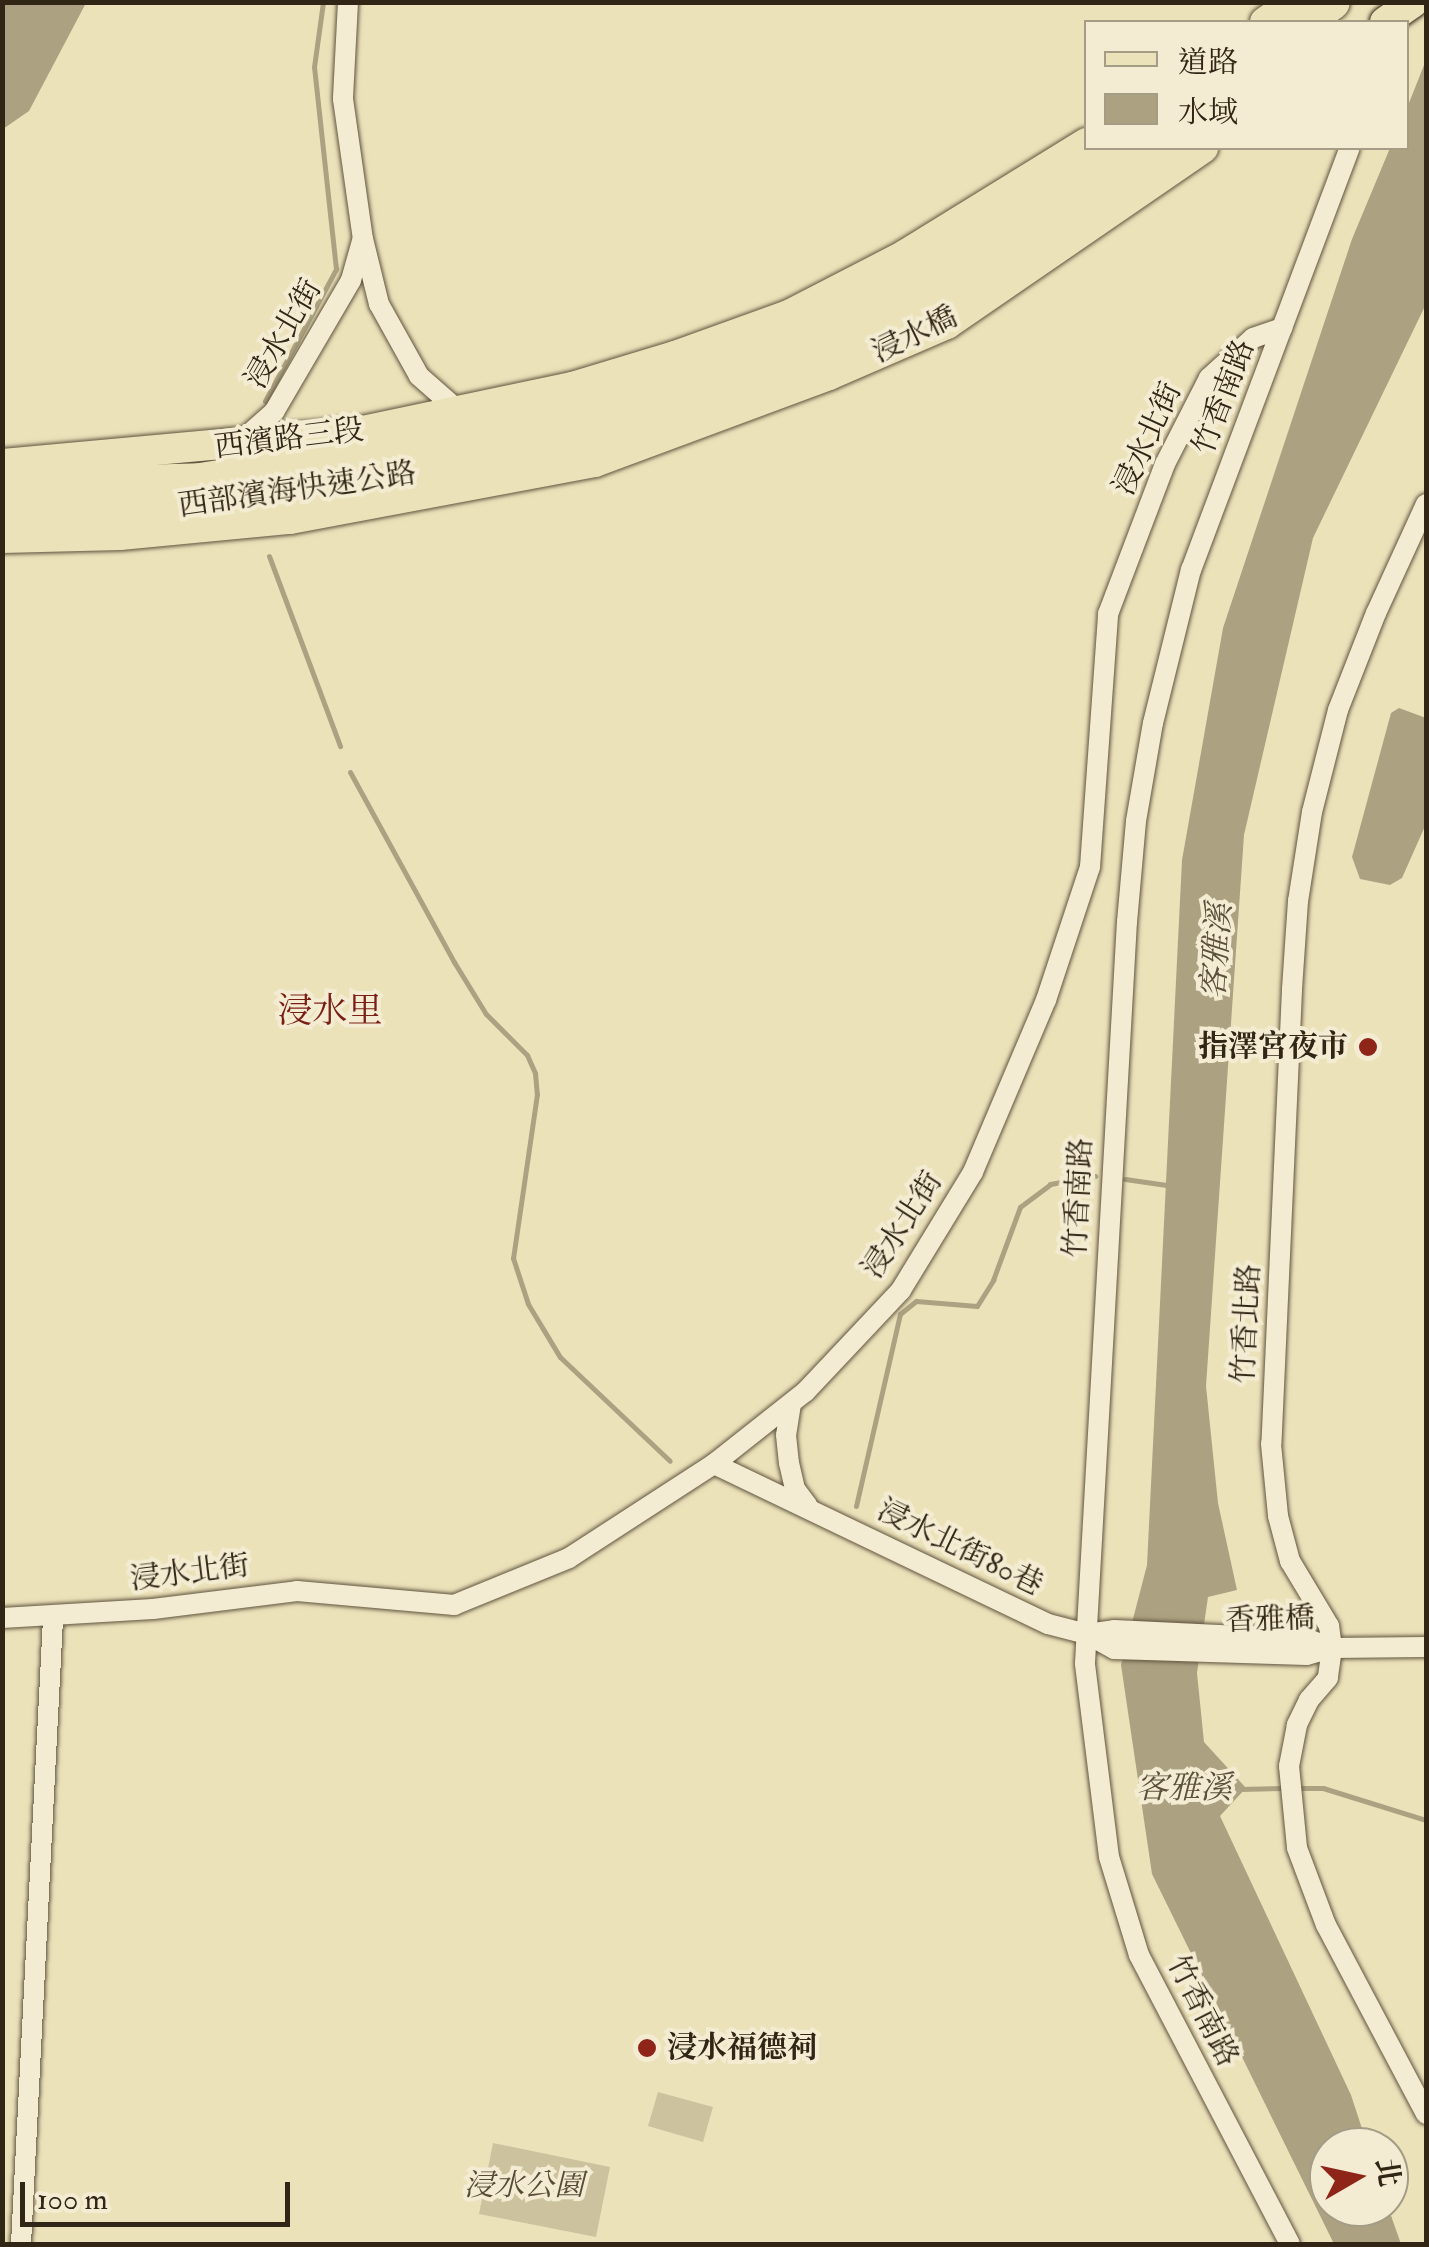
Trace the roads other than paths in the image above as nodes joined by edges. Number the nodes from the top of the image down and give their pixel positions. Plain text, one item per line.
1 (348, 2) edge
2 (1294, 2) edge
3 (1332, 2) edge
4 (1394, 2) edge
5 (1414, 2) edge
6 (1268, 20) edge
7 (1306, 20) edge
8 (1368, 20) edge
9 (1387, 20) edge
10 (1084, 144) edge
11 (1121, 150) edge
12 (1171, 150) edge
13 (1200, 150) edge
14 (1349, 150) edge
15 (363, 239) junction
16 (1282, 328) junction
17 (459, 411) junction
18 (584, 424) junction
19 (236, 446) junction
20 (2, 464) edge
21 (2, 486) edge
22 (1426, 504) edge
23 (2, 512) edge
24 (2, 538) edge
25 (791, 1404) junction
26 (714, 1464) junction
27 (809, 1508) junction
28 (2, 1618) edge
29 (54, 1618) junction
30 (1086, 1634) junction
31 (1426, 1647) edge
32 (1332, 1648) junction
33 (1426, 2114) edge
34 (21, 2244) edge
35 (1290, 2244) edge

1 - 15 street, 浸水北街
2 - 6 main road
3 - 7 highway
4 - 8 highway
5 - 9 main road, bridge
10 - 18 main road
11 - 18 highway, 浸水橋
12 - 18 highway, 浸水橋
13 - 18 main road, 浸水橋
14 - 16 street, 竹香南路
15 - 17 street, 浸水北街
15 - 19 street, 浸水北街
16 - 25 street, 浸水北街
16 - 30 street, 竹香南路
17 - 18 main road, 西濱路三段
17 - 19 main road, 西濱路三段
18 - 21 highway, 西部濱海快速公路
18 - 23 highway, 西部濱海快速公路
18 - 24 main road
19 - 20 main road, 西濱路三段
22 - 32 street, 竹香北路
25 - 26 street, 浸水北街
25 - 27 street
26 - 27 street, 浸水北街80巷
26 - 29 street, 浸水北街
27 - 30 street, 浸水北街80巷
28 - 29 street, 浸水北街
29 - 34 street
30 - 32 street, 香雅橋
30 - 35 street, 竹香南路
31 - 32 street
32 - 33 street

